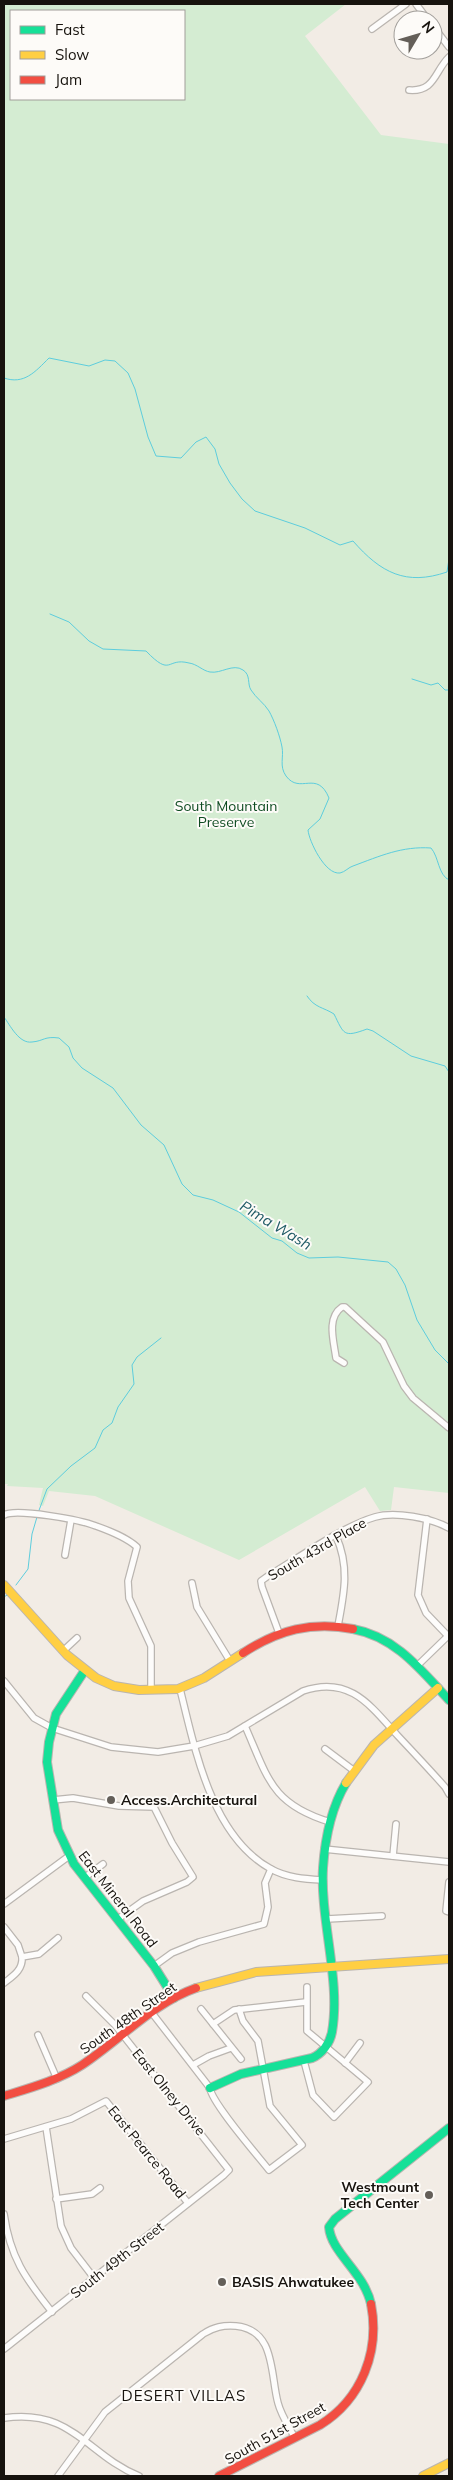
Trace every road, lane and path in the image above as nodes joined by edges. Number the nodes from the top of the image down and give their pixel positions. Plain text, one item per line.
1 (406, 4) edge
2 (372, 29) dead end
3 (449, 57) edge
4 (409, 90) dead end
5 (344, 1363) dead end
6 (449, 1428) edge
7 (4, 1514) edge
8 (427, 1519) junction
9 (71, 1520) junction
10 (449, 1528) edge
11 (336, 1536) junction
12 (65, 1555) dead end
13 (192, 1583) dead end
14 (4, 1585) edge
15 (338, 1626) junction
16 (279, 1633) junction
17 (449, 1636) edge
18 (77, 1638) dead end
19 (63, 1651) junction
20 (230, 1661) junction
21 (417, 1666) junction
22 (85, 1670) junction
23 (4, 1681) edge
24 (438, 1688) junction
25 (180, 1689) junction
26 (151, 1690) junction
27 (449, 1700) edge
28 (245, 1726) junction
29 (52, 1728) junction
30 (391, 1728) junction
31 (194, 1746) junction
32 (325, 1749) dead end
33 (353, 1770) junction
34 (449, 1794) edge
35 (53, 1800) junction
36 (330, 1822) junction
37 (396, 1824) dead end
38 (324, 1849) junction
39 (68, 1856) junction
40 (393, 1856) junction
41 (449, 1862) edge
42 (103, 1864) dead end
43 (272, 1869) junction
44 (84, 1878) junction
45 (324, 1880) junction
46 (449, 1882) edge
47 (4, 1904) edge
48 (448, 1912) edge
49 (382, 1916) dead end
50 (118, 1919) junction
51 (327, 1919) junction
52 (4, 1927) edge
53 (58, 1938) dead end
54 (22, 1957) junction
55 (449, 1959) edge
56 (154, 1966) junction
57 (331, 1967) junction
58 (4, 1983) edge
59 (307, 1988) dead end
60 (86, 1996) dead end
61 (174, 1998) junction
62 (306, 2002) junction
63 (201, 2009) dead end
64 (239, 2009) junction
65 (152, 2013) junction
66 (213, 2024) junction
67 (38, 2035) dead end
68 (124, 2036) junction
69 (360, 2043) dead end
70 (325, 2047) junction
71 (232, 2048) junction
72 (241, 2059) dead end
73 (304, 2061) junction
74 (345, 2063) junction
75 (193, 2066) junction
76 (264, 2068) junction
77 (56, 2079) junction
78 (210, 2088) junction
79 (4, 2096) edge
80 (46, 2127) junction
81 (449, 2128) edge
82 (4, 2139) edge
83 (228, 2170) joint
84 (100, 2188) dead end
85 (56, 2199) junction
86 (188, 2203) junction
87 (4, 2214) edge
88 (94, 2278) junction
89 (52, 2312) junction
90 (4, 2350) edge
91 (4, 2418) edge
92 (295, 2438) junction
93 (86, 2440) junction
94 (449, 2463) edge
95 (58, 2476) edge
96 (139, 2476) edge
97 (219, 2476) edge
98 (424, 2476) edge

1 - 2 street
3 - 4 street
5 - 6 street
7 - 9 street
8 - 10 street, South 43rd Place
8 - 11 street, South 43rd Place
8 - 17 street
9 - 12 street
9 - 26 street
11 - 15 street
11 - 16 street, South 43rd Place
13 - 20 street
14 - 19 main road
15 - 16 main road
15 - 21 main road
16 - 20 main road
17 - 21 street
18 - 19 street
19 - 22 main road
20 - 25 main road
21 - 24 main road
22 - 26 main road
22 - 29 main road, East Mineral Road
23 - 29 street
24 - 27 main road
24 - 30 main road
25 - 26 main road
25 - 31 street
28 - 30 street
28 - 31 street
28 - 36 street
29 - 31 street
29 - 35 main road, East Mineral Road
30 - 33 main road
30 - 34 street
31 - 43 street
32 - 33 street
33 - 36 main road
35 - 39 main road, East Mineral Road
35 - 50 street
36 - 38 main road
37 - 40 street
38 - 40 street
38 - 45 main road
39 - 44 main road, East Mineral Road
39 - 47 street
40 - 41 street
42 - 44 street
43 - 45 street
43 - 56 street
44 - 50 main road, East Mineral Road
45 - 51 main road
46 - 48 street
49 - 51 street
50 - 56 main road, East Mineral Road
51 - 57 main road
52 - 54 street
53 - 54 street
54 - 58 street
55 - 57 main road, South 48th Street
56 - 61 main road, East Mineral Road
57 - 61 main road, South 48th Street
57 - 70 main road
59 - 62 street
60 - 68 street, East Olney Drive
61 - 65 main road, South 48th Street
62 - 64 street
62 - 70 street
63 - 66 street
64 - 66 street
64 - 76 street
65 - 68 main road, South 48th Street
65 - 75 street
66 - 71 street
67 - 77 street
68 - 77 main road, South 48th Street
68 - 83 street, East Olney Drive
69 - 74 street
70 - 73 main road
70 - 74 street
71 - 72 street
71 - 75 street
73 - 74 street
73 - 76 main road
75 - 78 street
76 - 78 main road
76 - 78 street
77 - 79 main road, South 48th Street
80 - 82 street
80 - 85 street
80 - 86 street, East Pearce Road
81 - 92 main road, South 51st Street
83 - 86 street, South 49th Street
84 - 85 street
85 - 88 street
86 - 88 street, South 49th Street
87 - 89 street
88 - 89 street, South 49th Street
89 - 90 street, South 49th Street
91 - 93 street
92 - 93 street
92 - 97 main road, South 51st Street
93 - 95 street
93 - 96 street
94 - 98 main road

